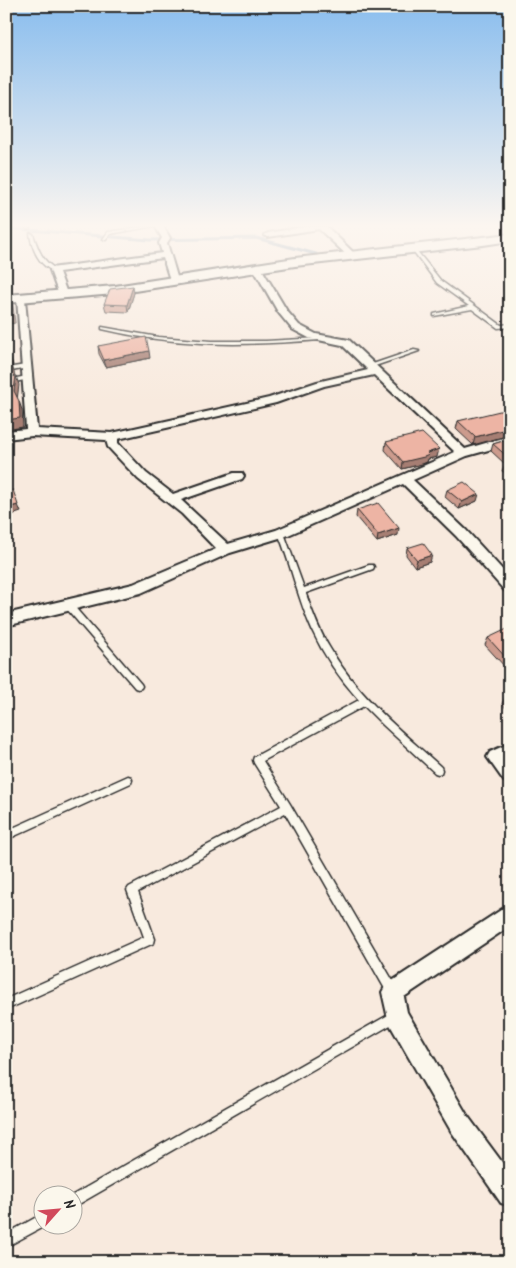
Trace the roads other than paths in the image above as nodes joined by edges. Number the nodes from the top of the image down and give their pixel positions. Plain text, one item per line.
1 (60, 285) edge
2 (138, 285) edge
3 (268, 285) edge
4 (443, 285) edge
5 (64, 296) junction
6 (6, 299) edge
7 (20, 299) junction
8 (473, 308) junction
9 (436, 315) dead end
10 (510, 325) edge
11 (104, 328) dead end
12 (320, 339) junction
13 (416, 351) dead end
14 (26, 367) junction
15 (374, 368) junction
16 (6, 370) edge
17 (27, 378) junction
18 (6, 382) edge
19 (32, 432) junction
20 (6, 435) edge
21 (112, 437) junction
22 (510, 440) edge
23 (463, 453) junction
24 (238, 476) dead end
25 (405, 479) junction
26 (171, 499) junction
27 (281, 534) junction
28 (225, 550) junction
29 (371, 567) dead end
30 (510, 586) edge
31 (302, 591) junction
32 (70, 606) junction
33 (6, 620) edge
34 (138, 686) dead end
35 (363, 702) junction
36 (510, 750) edge
37 (438, 770) dead end
38 (510, 775) edge
39 (128, 780) dead end
40 (287, 807) junction
41 (6, 836) edge
42 (510, 914) edge
43 (393, 992) junction
44 (6, 1005) edge
45 (397, 1015) junction
46 (510, 1194) edge
47 (82, 1196) edge
48 (32, 1226) edge
49 (6, 1241) edge

1 - 5 street
2 - 5 main road
3 - 12 street
4 - 8 lane
5 - 7 main road
6 - 7 main road
7 - 14 street
8 - 9 lane
8 - 10 lane
11 - 12 lane
12 - 15 street
13 - 15 lane
14 - 16 lane
14 - 17 street
15 - 21 street
15 - 23 street
17 - 18 lane
17 - 19 street
19 - 20 street
19 - 21 street
21 - 26 street
22 - 23 street
23 - 25 street
24 - 26 street
25 - 27 street
25 - 30 street
26 - 28 street
27 - 28 street
27 - 31 lane
28 - 32 street
29 - 31 lane
31 - 35 lane
32 - 33 street
32 - 34 lane
35 - 37 lane
35 - 40 lane
36 - 38 street
39 - 41 lane
40 - 43 lane
40 - 44 lane
42 - 43 street
43 - 45 street
45 - 46 street
45 - 47 lane
48 - 49 lane

